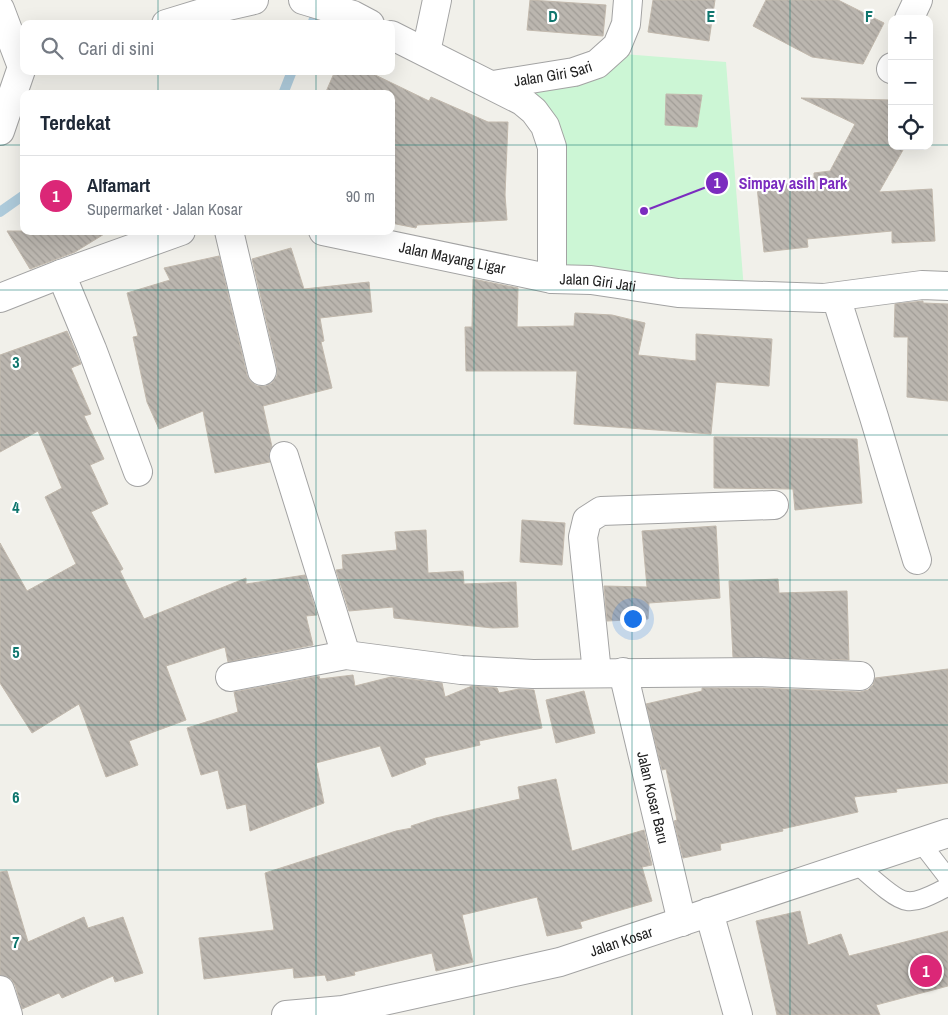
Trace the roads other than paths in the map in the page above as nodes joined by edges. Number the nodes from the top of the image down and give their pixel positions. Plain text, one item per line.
1 (254, 0) edge
2 (303, 0) edge
3 (437, 0) edge
4 (628, 0) edge
5 (918, 0) edge
6 (0, 9) edge
7 (911, 15) edge
8 (361, 19) edge
9 (179, 20) edge
10 (395, 36) edge
11 (426, 52) junction
12 (20, 59) edge
13 (20, 75) edge
14 (493, 85) junction
15 (0, 132) edge
16 (170, 235) edge
17 (230, 235) edge
18 (342, 235) edge
19 (61, 274) junction
20 (552, 279) junction
21 (948, 286) edge
22 (836, 297) junction
23 (0, 298) edge
24 (262, 372) dead end
25 (284, 456) dead end
26 (138, 472) dead end
27 (774, 505) dead end
28 (917, 560) dead end
29 (346, 654) junction
30 (610, 672) junction
31 (860, 676) dead end
32 (230, 677) dead end
33 (948, 833) edge
34 (920, 843) junction
35 (855, 863) junction
36 (948, 878) edge
37 (948, 886) edge
38 (709, 912) junction
39 (682, 922) junction
40 (0, 990) edge
41 (8, 1015) edge
42 (286, 1015) edge
43 (738, 1015) edge

1 - 9 street
2 - 8 street
3 - 11 street
4 - 14 street, Jalan Giri Sari
5 - 7 street
6 - 12 street
10 - 11 street, Jalan Giri Jati
11 - 14 street, Jalan Giri Jati
13 - 15 street
14 - 20 street, Jalan Giri Jati
16 - 19 street
17 - 24 street
18 - 20 street, Jalan Mayang Ligar
19 - 23 street
19 - 26 street
20 - 22 street, Jalan Giri Jati
21 - 22 street, Jalan Giri Jati
22 - 28 street
25 - 29 street
27 - 30 street, Jalan Kosar Baru
29 - 30 street
29 - 32 street
30 - 31 street
30 - 39 street, Jalan Kosar Baru
33 - 34 street, Jalan Kosar
34 - 35 street, Jalan Kosar
34 - 36 lane
35 - 37 lane
35 - 38 street, Jalan Kosar
38 - 39 street, Jalan Kosar
38 - 43 street
39 - 42 street, Jalan Kosar
40 - 41 street

